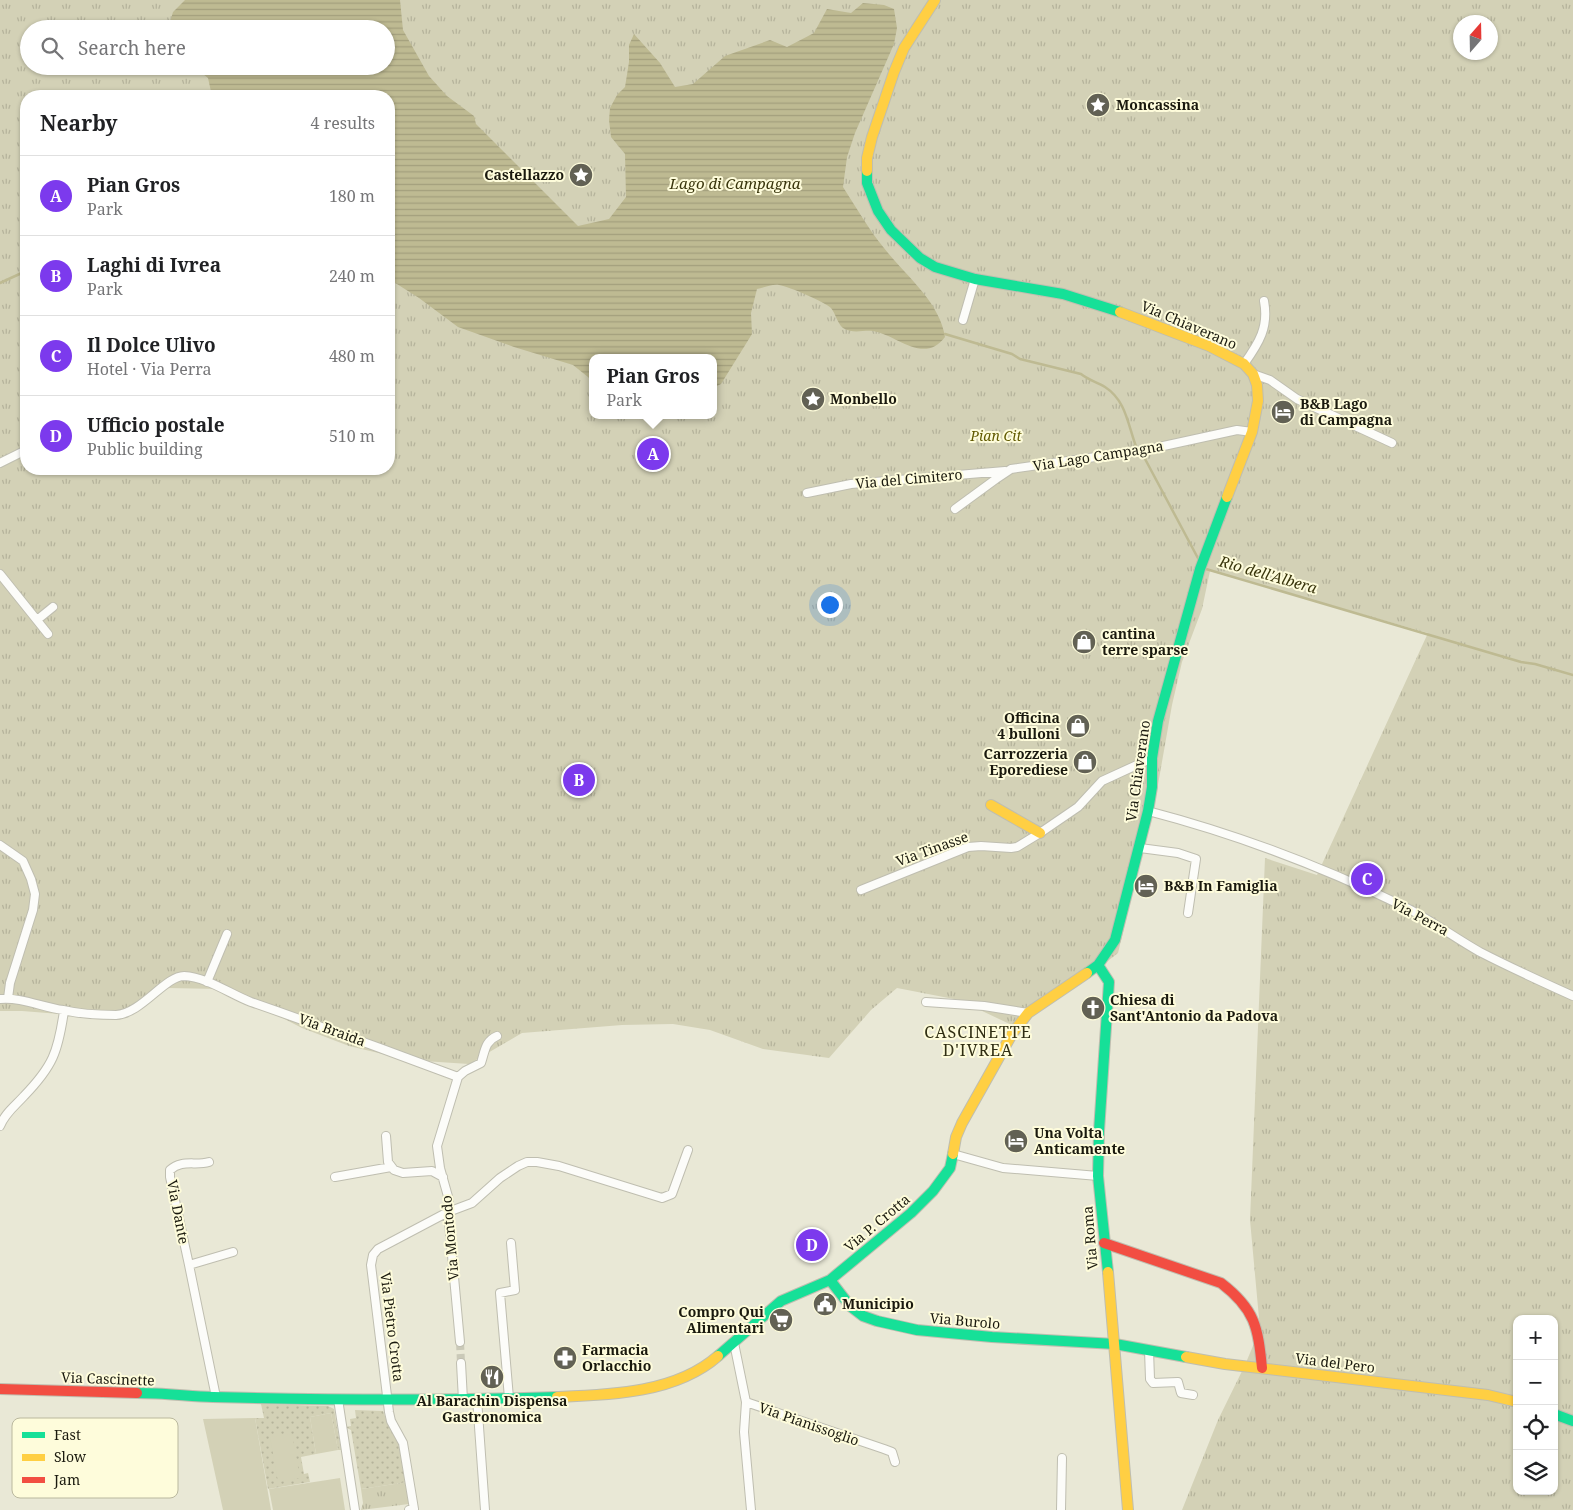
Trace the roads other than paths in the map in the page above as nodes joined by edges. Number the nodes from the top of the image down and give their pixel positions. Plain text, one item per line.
1 (935, 0) edge
2 (975, 279) junction
3 (1264, 301) dead end
4 (963, 320) dead end
5 (1244, 364) junction
6 (1253, 374) junction
7 (1252, 432) junction
8 (1392, 443) dead end
9 (20, 453) edge
10 (0, 463) edge
11 (1011, 470) junction
12 (807, 493) dead end
13 (955, 509) dead end
14 (0, 574) edge
15 (53, 607) dead end
16 (37, 620) junction
17 (48, 634) dead end
18 (1152, 758) junction
19 (991, 805) dead end
20 (1148, 811) junction
21 (1040, 833) junction
22 (0, 845) edge
23 (1140, 848) junction
24 (861, 890) dead end
25 (1188, 912) dead end
26 (227, 934) dead end
27 (1098, 965) junction
28 (206, 982) junction
29 (1573, 996) edge
30 (4, 999) edge
31 (926, 1002) dead end
32 (64, 1011) junction
33 (1028, 1013) junction
34 (497, 1036) dead end
35 (458, 1077) junction
36 (0, 1126) edge
37 (386, 1136) dead end
38 (688, 1150) dead end
39 (953, 1154) junction
40 (209, 1162) dead end
41 (391, 1167) junction
42 (1098, 1176) junction
43 (335, 1177) dead end
44 (443, 1177) junction
45 (448, 1212) junction
46 (1104, 1243) junction
47 (511, 1244) dead end
48 (233, 1252) dead end
49 (189, 1265) junction
50 (830, 1280) junction
51 (460, 1342) tunnel mouth
52 (734, 1343) junction
53 (1115, 1344) junction
54 (1149, 1350) junction
55 (461, 1363) tunnel mouth
56 (1262, 1368) junction
57 (0, 1389) edge
58 (1193, 1395) dead end
59 (584, 1396) joint
60 (216, 1397) junction
61 (509, 1398) junction
62 (338, 1399) junction
63 (478, 1399) junction
64 (388, 1400) junction
65 (463, 1400) junction
66 (1513, 1401) edge
67 (746, 1402) junction
68 (1558, 1415) edge
69 (1573, 1421) edge
70 (1062, 1458) dead end
71 (895, 1462) dead end
72 (355, 1510) edge
73 (408, 1510) edge
74 (485, 1510) edge
75 (751, 1510) edge
76 (1061, 1510) edge
77 (1128, 1510) edge

1 - 2 street, Via Chiaverano
2 - 4 street
2 - 5 street, Via Chiaverano
3 - 5 street
5 - 6 street, Via Chiaverano
6 - 7 street, Via Chiaverano
6 - 8 street
7 - 11 street, Via Lago Campagna
7 - 18 street, Via Chiaverano
9 - 10 street
11 - 12 street, Via del Cimitero
11 - 13 street, Via Lago Campagna
14 - 16 street
15 - 16 street
16 - 17 street
18 - 20 street, Via Chiaverano
18 - 21 street, Via Tinasse
19 - 21 street
20 - 23 street, Via Chiaverano
20 - 29 street, Via Perra
21 - 24 street, Via Tinasse
22 - 30 street
23 - 25 street
23 - 27 street, Via Chiaverano
26 - 28 street
27 - 33 street, Via P. Crotta
27 - 42 street, Via Roma
28 - 32 street, Via Braida
28 - 35 street, Via Braida
30 - 32 street, Via Braida
31 - 33 street
32 - 36 street
33 - 39 street, Via P. Crotta
34 - 35 street
35 - 44 street, Via Montodo
37 - 41 street
38 - 45 street
39 - 42 street
39 - 50 street, Via P. Crotta
40 - 49 street, Via Dante
41 - 43 street
41 - 44 street
42 - 46 street, Via Roma
44 - 45 street, Via Montodo
45 - 51 street, Via Montodo
45 - 64 street, Via Pietro Crotta
46 - 53 street, Via Roma
46 - 56 street
47 - 61 street
48 - 49 street, Via Dante
49 - 60 street, Via Dante
50 - 52 street, Via P. Crotta
50 - 53 street, Via Burolo
52 - 59 street, Via P. Crotta
52 - 67 street, Via Pianissoglio
53 - 54 street, Via del Pero
53 - 77 street, Via Roma
54 - 56 street, Via del Pero
54 - 58 street
55 - 65 street
56 - 66 street, Via del Pero
57 - 60 street, Via Cascinette
59 - 61 street, Via Pietro Crotta
60 - 62 street, Via Pietro Crotta
61 - 63 street, Via Pietro Crotta
62 - 64 street, Via Pietro Crotta
62 - 72 street
63 - 65 street, Via Pietro Crotta
63 - 74 street
64 - 65 street, Via Pietro Crotta
64 - 73 street
67 - 71 street, Via Pianissoglio
67 - 75 street
68 - 69 street
70 - 76 street

